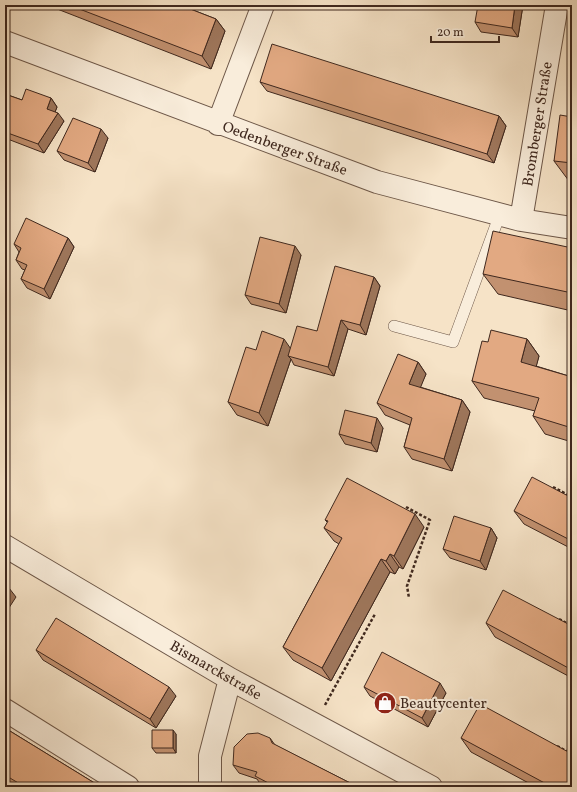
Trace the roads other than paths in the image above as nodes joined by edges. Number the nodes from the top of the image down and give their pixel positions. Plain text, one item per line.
1 (263, 5) edge
2 (557, 5) edge
3 (5, 42) edge
4 (218, 124) junction
5 (500, 214) junction
6 (521, 220) junction
7 (572, 228) edge
8 (394, 326) dead end
9 (5, 546) edge
10 (230, 679) junction
11 (5, 710) edge
12 (128, 787) edge
13 (210, 787) edge
14 (431, 787) edge

1 - 4 street
2 - 6 street, Bromberger Straße
3 - 4 street, Oedenberger Straße
4 - 5 street, Oedenberger Straße
5 - 6 street, Oedenberger Straße
5 - 8 lane
6 - 7 street, Oedenberger Straße
9 - 10 street, Bismarckstraße
10 - 13 street
10 - 14 street, Bismarckstraße
11 - 12 street

